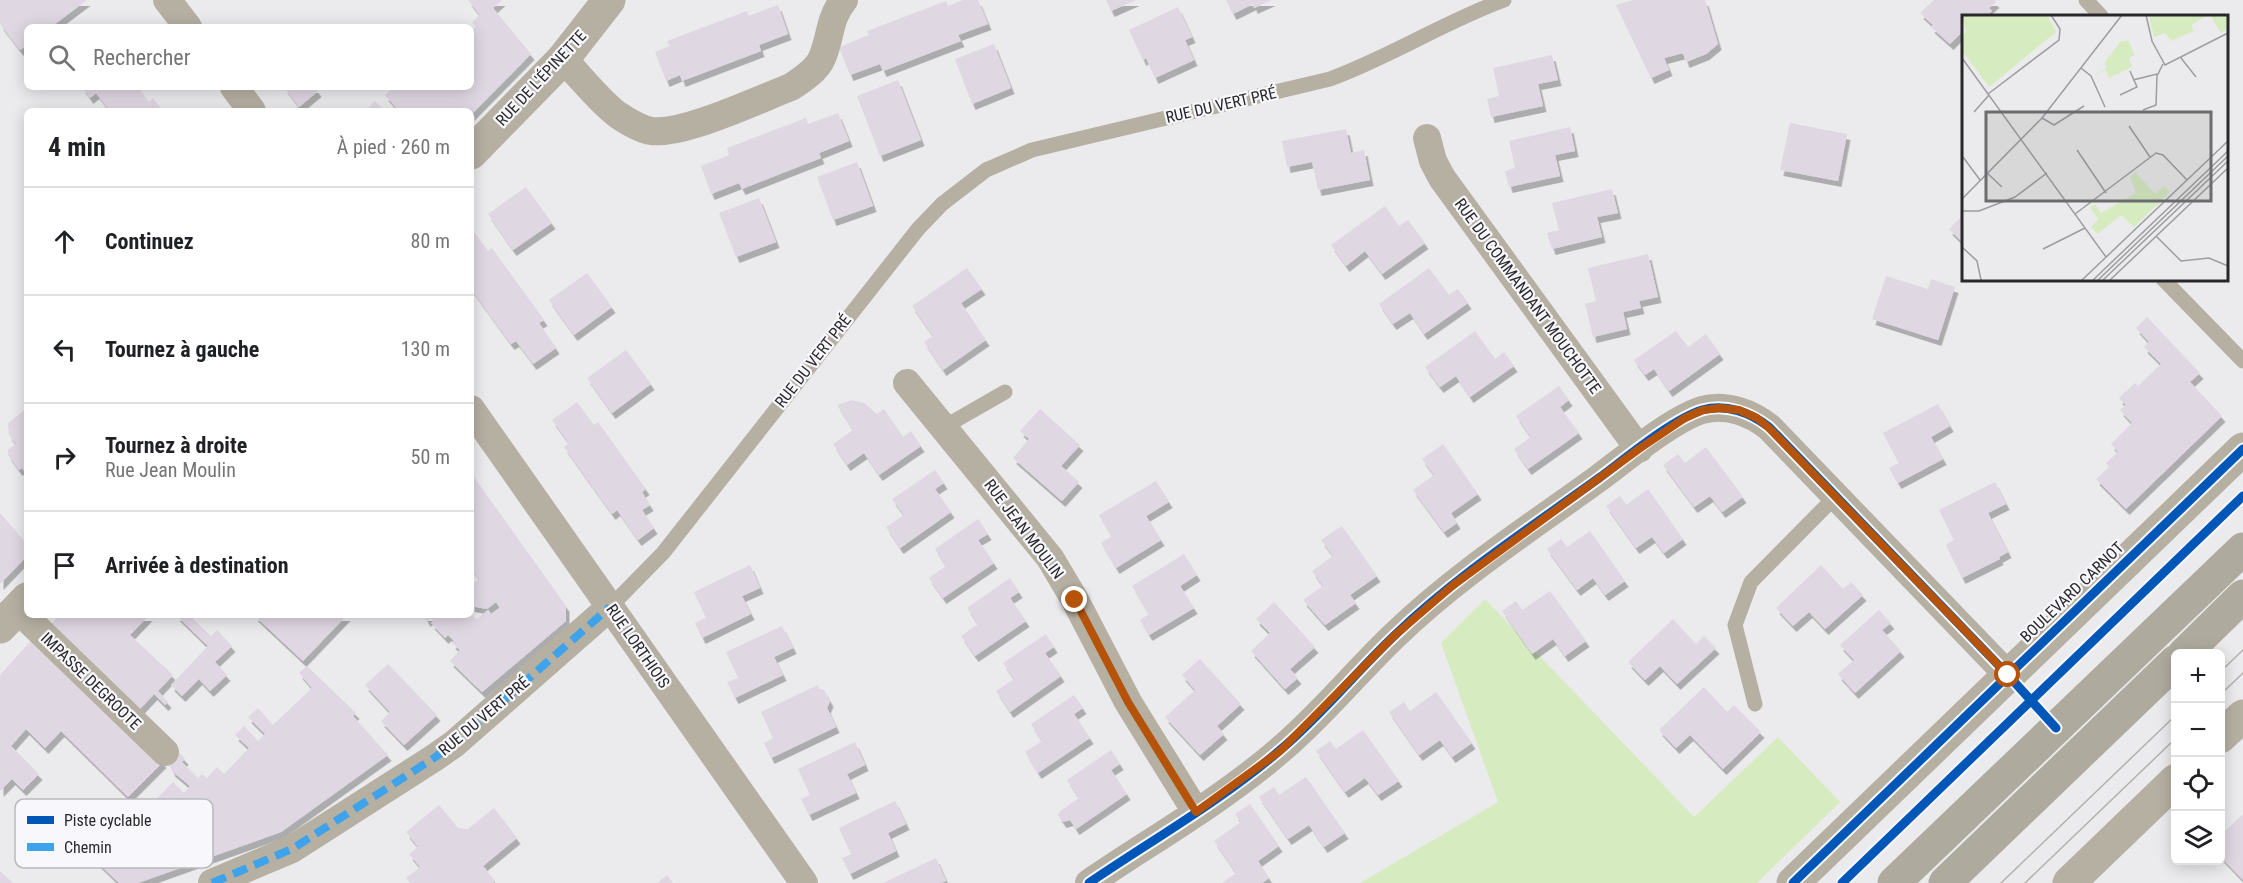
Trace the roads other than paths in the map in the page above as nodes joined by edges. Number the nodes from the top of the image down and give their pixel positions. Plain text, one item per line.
1 (167, 0) edge
2 (609, 0) edge
3 (844, 0) edge
4 (1504, 0) edge
5 (2086, 0) edge
6 (2100, 15) edge
7 (186, 24) edge
8 (563, 59) junction
9 (236, 90) edge
10 (250, 108) edge
11 (1427, 138) dead end
12 (474, 150) edge
13 (2164, 280) edge
14 (2243, 361) edge
15 (907, 383) dead end
16 (1005, 392) dead end
17 (474, 413) edge
18 (944, 428) junction
19 (1639, 449) junction
20 (2243, 449) edge
21 (1836, 496) junction
22 (2243, 549) edge
23 (2243, 596) edge
24 (610, 607) junction
25 (15, 612) edge
26 (2189, 649) edge
27 (2171, 665) edge
28 (2008, 675) junction
29 (1755, 704) dead end
30 (2243, 716) edge
31 (2225, 732) edge
32 (165, 752) dead end
33 (2171, 784) edge
34 (1196, 812) junction
35 (212, 883) edge
36 (804, 883) edge
37 (1089, 883) edge
38 (1793, 883) edge
39 (1894, 883) edge
40 (1945, 883) edge
41 (2069, 883) edge

1 - 7 street
2 - 8 street, RUE DE L'ÉPINETTE
3 - 8 street
4 - 24 lane, RUE DU VERT PRÉ
5 - 6 lane
8 - 12 street, RUE DE L'ÉPINETTE
9 - 10 street
11 - 19 street, RUE DU COMMANDANT MOUCHOTTE
13 - 14 lane
15 - 18 street, RUE JEAN MOULIN
16 - 18 lane
17 - 24 street, RUE LORTHIOIS
18 - 34 street, RUE JEAN MOULIN
19 - 21 street
19 - 34 street
20 - 28 street, BOULEVARD CARNOT
21 - 28 street
21 - 29 lane
22 - 39 main road
23 - 26 main road
24 - 35 street, RUE DU VERT PRÉ
24 - 36 street, RUE LORTHIOIS
25 - 32 street, IMPASSE DEGROOTE
27 - 40 main road
28 - 38 street, BOULEVARD CARNOT
30 - 31 street
33 - 41 street
34 - 37 street

